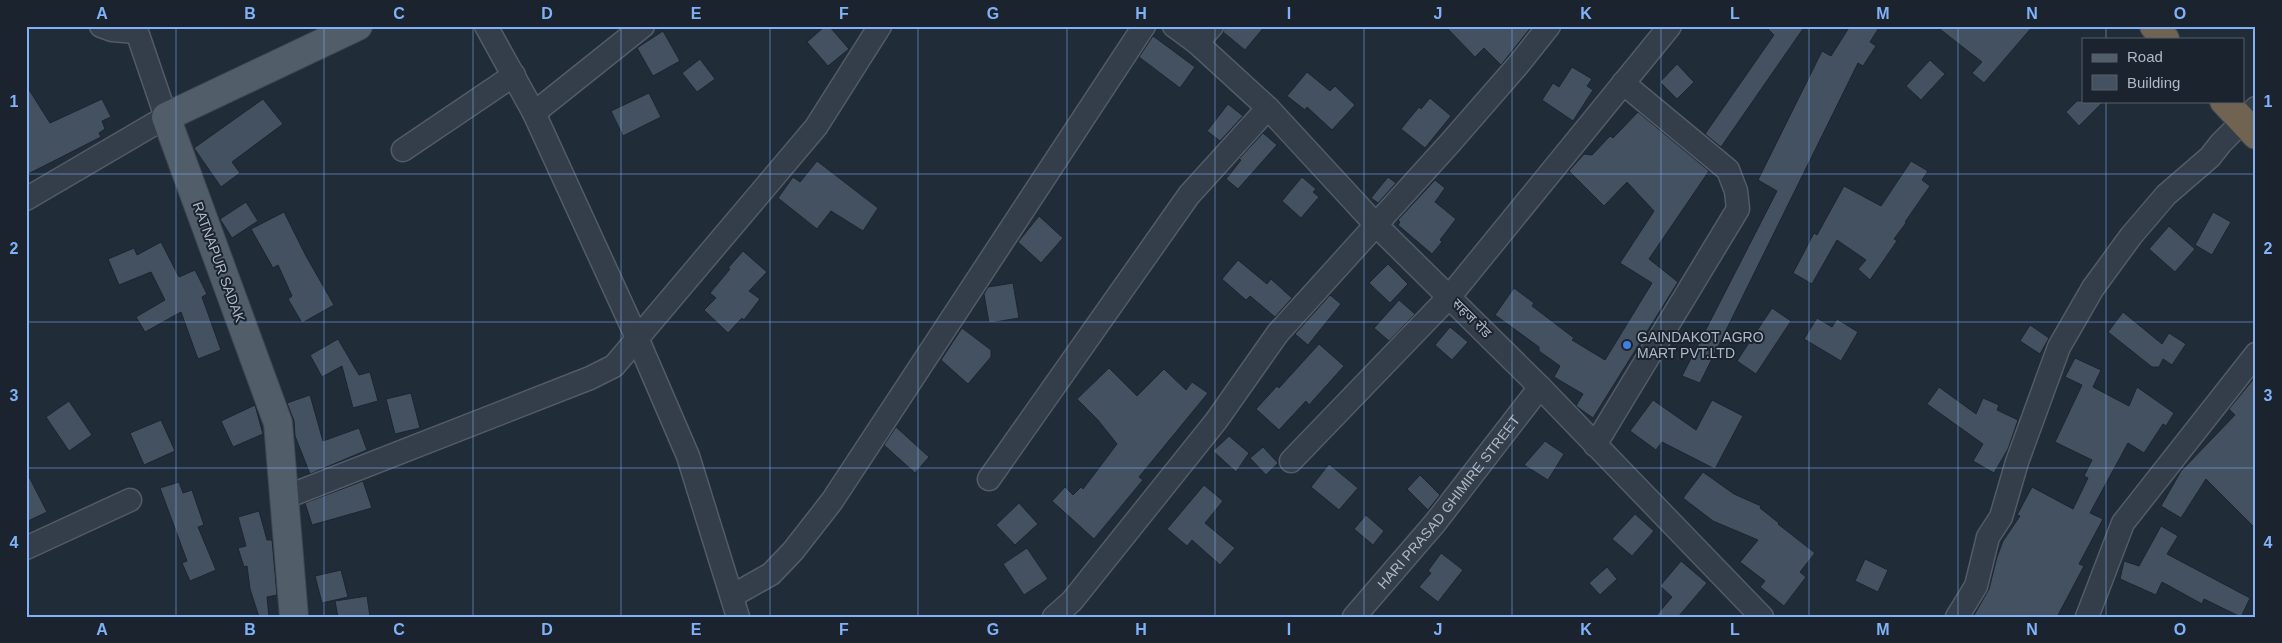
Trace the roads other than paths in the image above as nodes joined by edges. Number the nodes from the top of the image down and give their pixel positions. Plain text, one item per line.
1 (101, 26) edge
2 (358, 26) edge
3 (486, 26) edge
4 (643, 26) edge
5 (880, 26) edge
6 (1144, 26) edge
7 (1174, 26) edge
8 (1212, 26) edge
9 (1549, 26) edge
10 (1670, 26) edge
11 (2154, 26) edge
12 (135, 29) edge
13 (2165, 38) edge
14 (1197, 43) junction
15 (514, 75) junction
16 (1623, 83) junction
17 (2225, 102) edge
18 (1268, 108) junction
19 (534, 113) junction
20 (166, 116) junction
21 (2252, 122) edge
22 (403, 150) dead end
23 (26, 198) edge
24 (1377, 226) junction
25 (1450, 296) junction
26 (638, 340) junction
27 (2256, 354) edge
28 (1540, 387) junction
29 (1595, 445) junction
30 (1291, 461) dead end
31 (989, 479) dead end
32 (286, 498) junction
33 (130, 500) dead end
34 (26, 548) edge
35 (735, 606) edge
36 (294, 617) edge
37 (1054, 617) edge
38 (1354, 617) edge
39 (1762, 617) edge
40 (1957, 617) edge
41 (2087, 617) edge

1 - 12 street
2 - 20 main road
3 - 15 street
4 - 19 street
5 - 26 street
6 - 35 street
7 - 14 street, सहज रोड
8 - 14 street
9 - 24 street
10 - 16 street
11 - 13 highway
12 - 20 street
14 - 18 street, सहज रोड
15 - 19 street
15 - 22 street
16 - 25 street
16 - 29 street
17 - 21 highway
18 - 24 street, सहज रोड
18 - 31 street
19 - 26 street
20 - 23 street
20 - 32 main road, RATNAPUR SADAK
21 - 40 street
24 - 25 street, सहज रोड
24 - 37 street
25 - 28 street, सहज रोड
25 - 30 street
26 - 32 street
26 - 35 street
27 - 41 street
28 - 29 street, सहज रोड
28 - 38 street, HARI PRASAD GHIMIRE STREET
29 - 39 street, सहज रोड
32 - 36 main road, RATNAPUR SADAK
33 - 34 street

